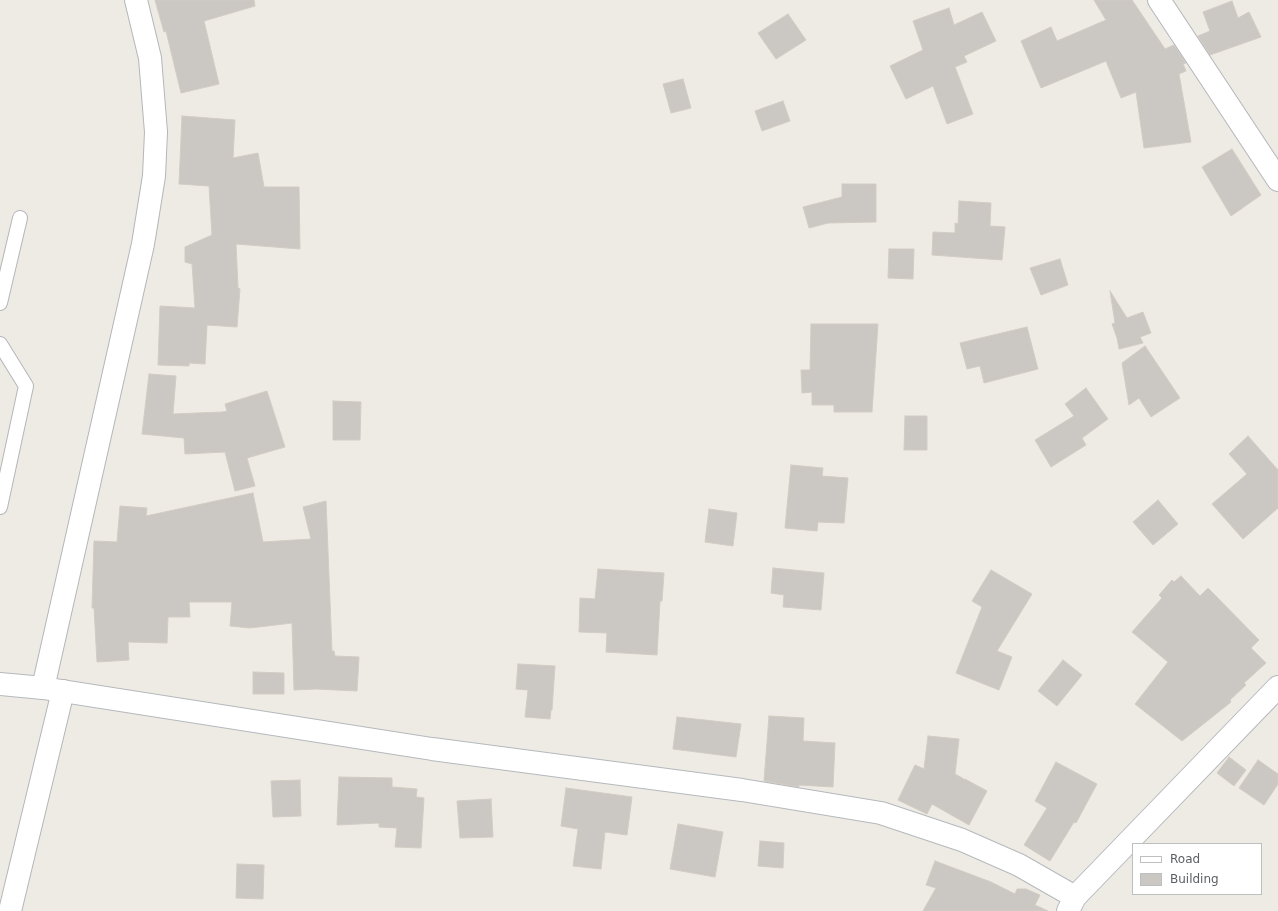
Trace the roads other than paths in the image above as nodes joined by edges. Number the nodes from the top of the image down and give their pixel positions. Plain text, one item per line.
1 (136, 0) edge
2 (1159, 0) edge
3 (1278, 180) edge
4 (20, 218) dead end
5 (0, 303) edge
6 (0, 344) edge
7 (0, 507) edge
8 (0, 684) edge
9 (1278, 687) edge
10 (53, 690) junction
11 (1071, 904) edge
12 (10, 911) edge

1 - 10 street
2 - 3 street
4 - 5 lane
6 - 7 lane
8 - 10 street
9 - 11 street
10 - 11 street
10 - 12 street

